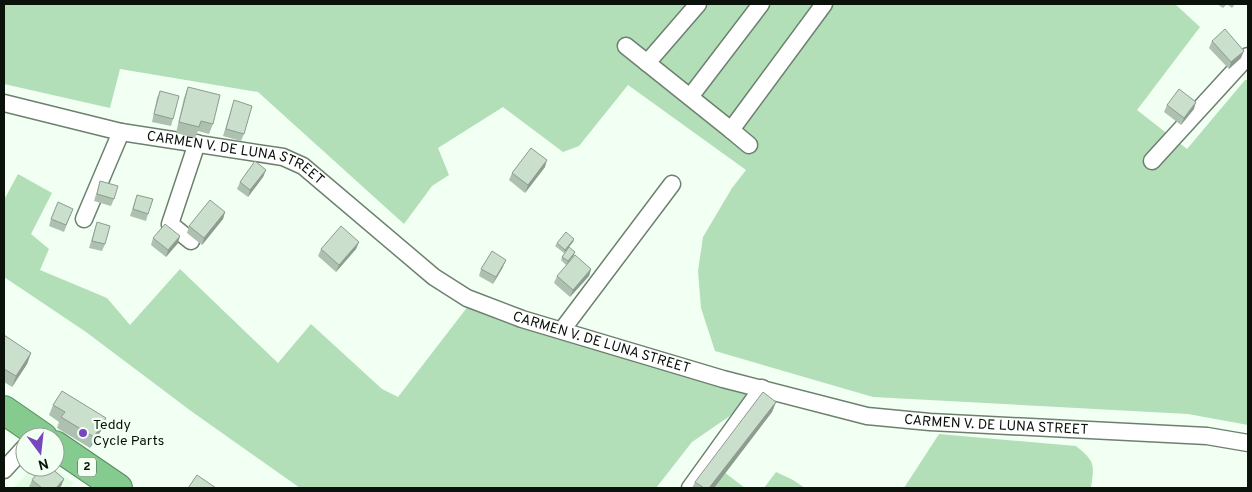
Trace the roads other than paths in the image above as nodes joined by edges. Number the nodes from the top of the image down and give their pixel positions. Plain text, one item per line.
1 (698, 4) edge
2 (761, 4) edge
3 (824, 4) edge
4 (626, 46) dead end
5 (1248, 56) edge
6 (647, 63) junction
7 (690, 97) junction
8 (4, 103) edge
9 (731, 130) junction
10 (121, 132) junction
11 (197, 144) junction
12 (749, 145) dead end
13 (1152, 161) dead end
14 (672, 184) dead end
15 (84, 219) dead end
16 (191, 241) dead end
17 (562, 330) junction
18 (762, 388) junction
19 (4, 410) edge
20 (24, 427) edge
21 (1248, 443) edge
22 (65, 456) edge
23 (15, 461) edge
24 (4, 470) edge
25 (118, 488) edge
26 (690, 488) edge

1 - 6 street
2 - 7 street
3 - 9 street
4 - 6 street
5 - 13 street
6 - 7 street
7 - 9 street
8 - 10 street, CARMEN V. DE LUNA STREET
9 - 12 street
10 - 11 street, CARMEN V. DE LUNA STREET
10 - 15 street
11 - 16 street
11 - 17 street, CARMEN V. DE LUNA STREET
14 - 17 street
17 - 18 street, CARMEN V. DE LUNA STREET
18 - 21 street, CARMEN V. DE LUNA STREET
18 - 26 street
19 - 20 highway, 2
22 - 25 highway, 2
23 - 24 street

